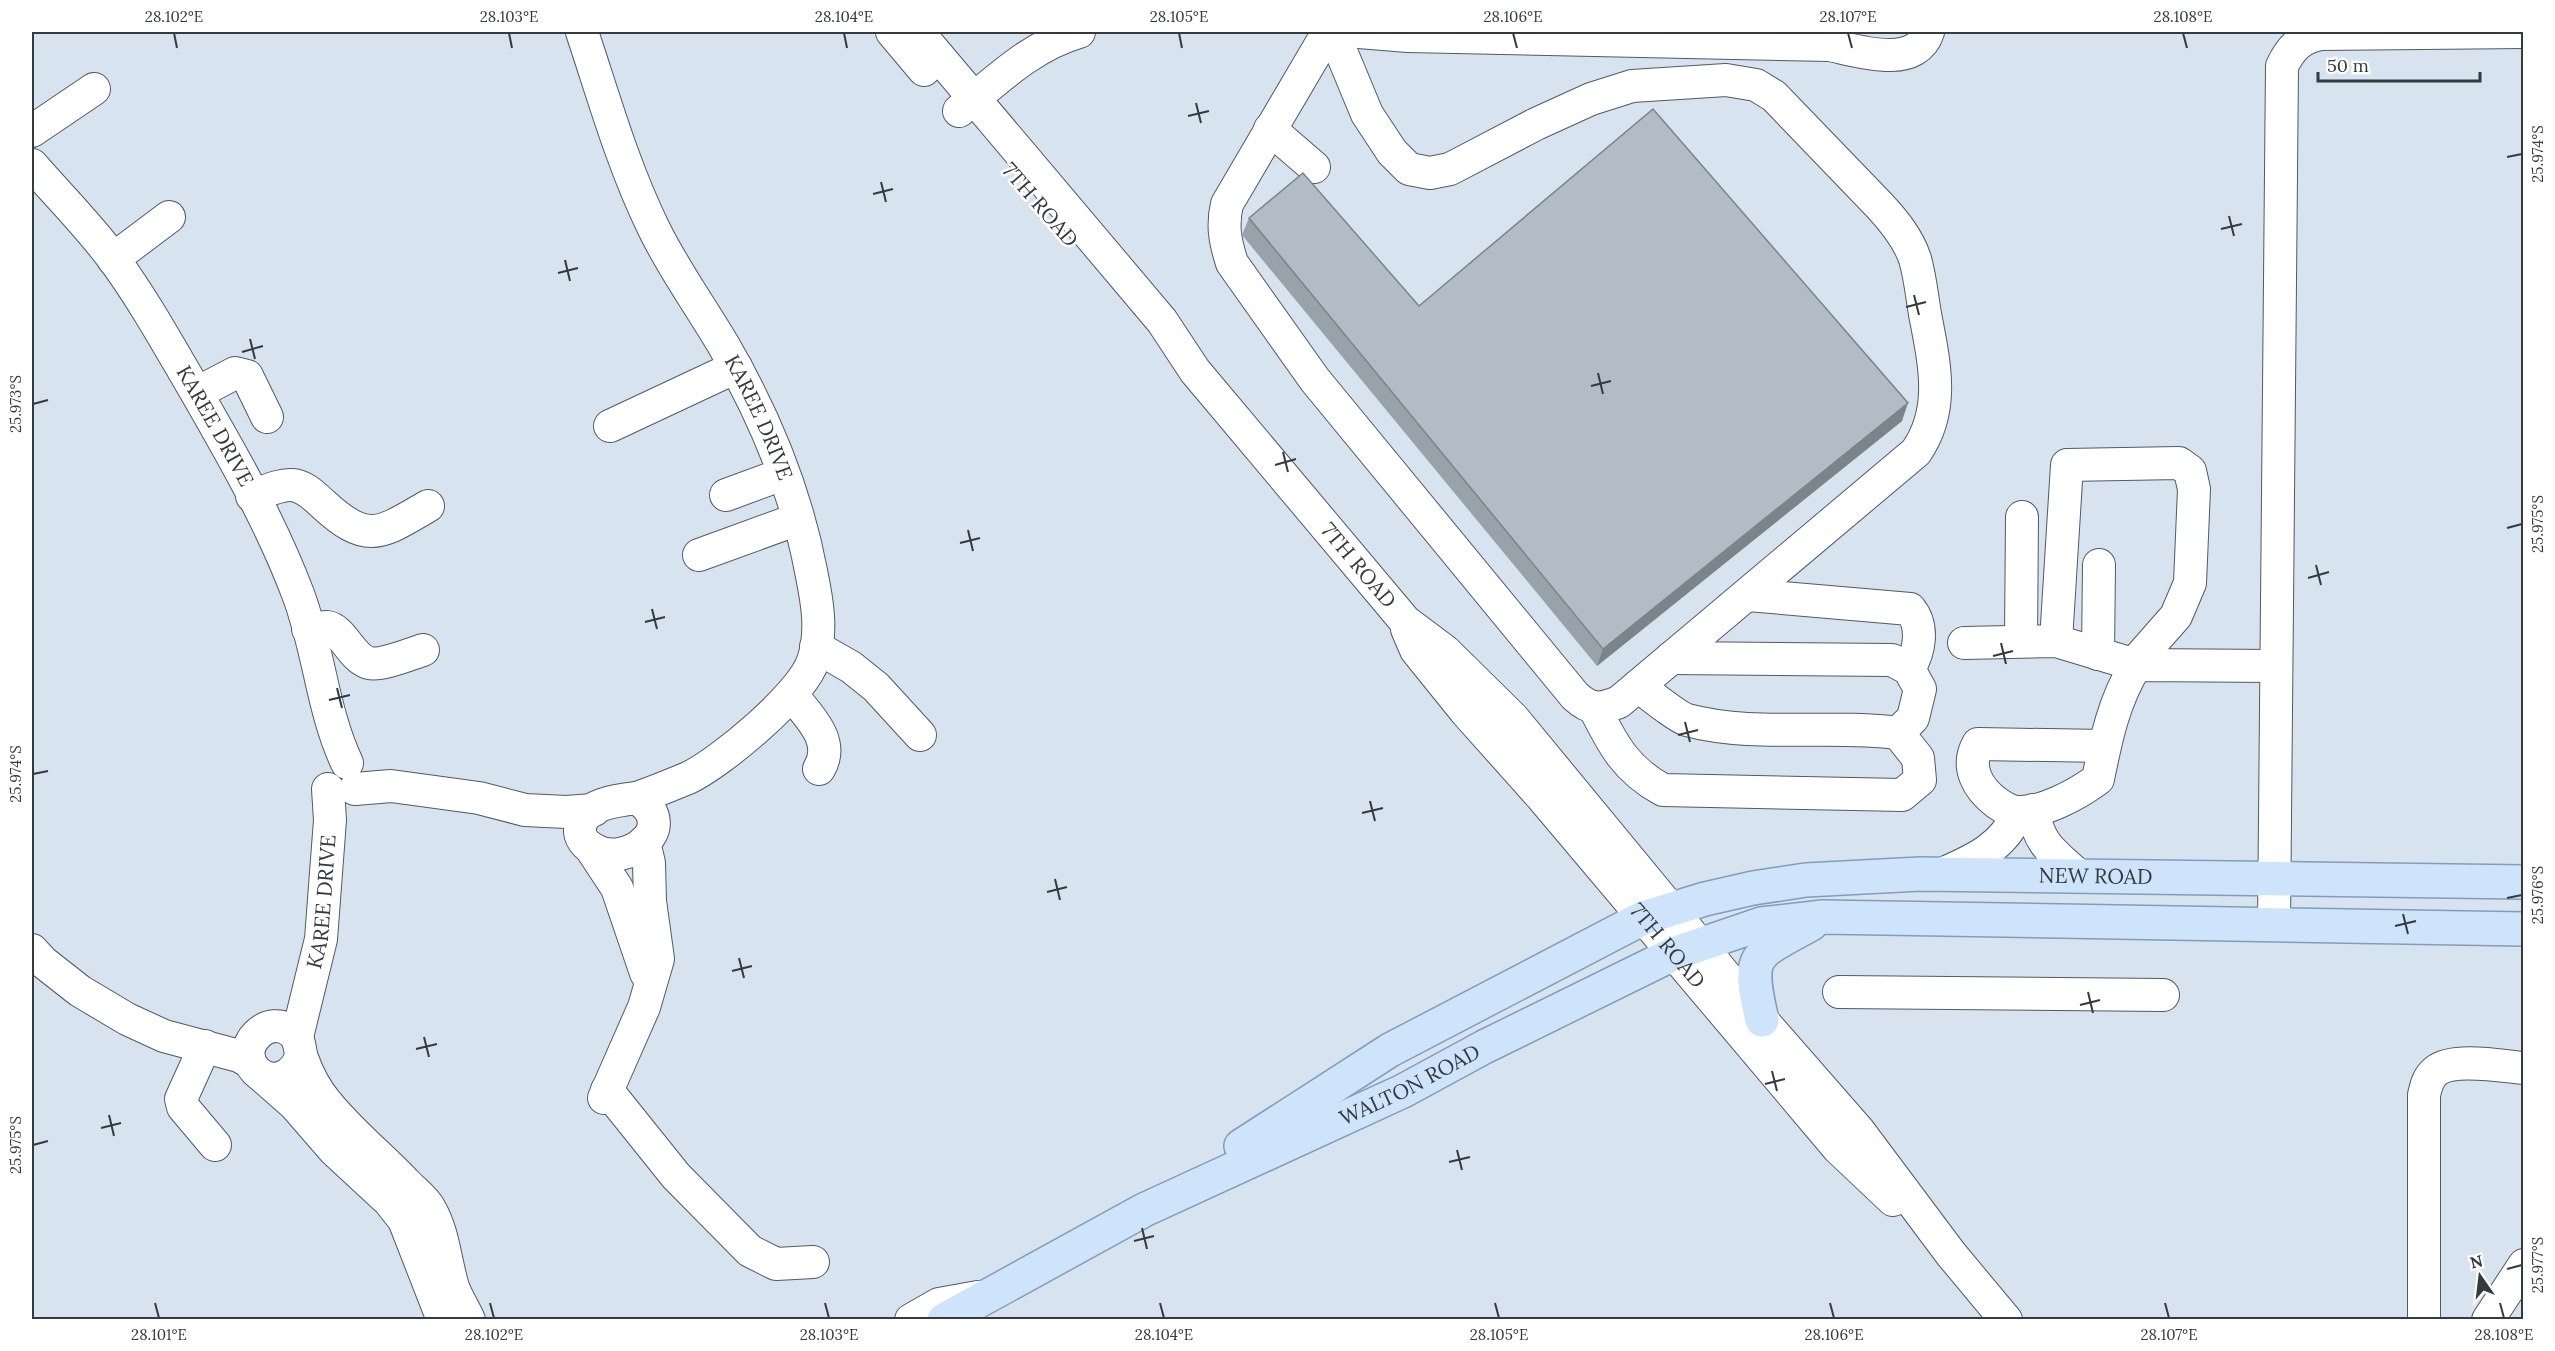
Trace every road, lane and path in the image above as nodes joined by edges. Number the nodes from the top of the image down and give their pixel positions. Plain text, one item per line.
1 (582, 32) edge
2 (892, 32) edge
3 (918, 32) edge
4 (1079, 32) edge
5 (1328, 32) edge
6 (1333, 32) edge
7 (1359, 32) edge
8 (1859, 32) edge
9 (1928, 32) edge
10 (2523, 32) edge
11 (1830, 45) junction
12 (94, 89) dead end
13 (966, 106) junction
14 (1270, 129) junction
15 (32, 131) edge
16 (32, 165) edge
17 (1314, 167) dead end
18 (169, 217) dead end
19 (113, 259) junction
20 (735, 367) junction
21 (197, 393) junction
22 (267, 417) dead end
23 (609, 426) dead end
24 (783, 474) junction
25 (726, 495) dead end
26 (252, 496) junction
27 (428, 506) dead end
28 (2022, 517) dead end
29 (798, 519) junction
30 (699, 555) dead end
31 (2099, 565) dead end
32 (1748, 595) junction
33 (309, 629) junction
34 (2021, 640) junction
35 (2056, 641) junction
36 (1964, 643) dead end
37 (816, 647) junction
38 (423, 650) dead end
39 (2098, 654) junction
40 (1671, 658) junction
41 (2136, 665) junction
42 (2276, 666) junction
43 (1909, 669) junction
44 (1638, 686) junction
45 (792, 695) junction
46 (1595, 709) junction
47 (1898, 734) junction
48 (920, 735) dead end
49 (2104, 746) junction
50 (819, 769) dead end
51 (341, 785) junction
52 (2025, 811) junction
53 (645, 819) junction
54 (588, 830) junction
55 (1942, 874) junction
56 (2079, 876) junction
57 (2275, 880) junction
58 (2523, 882) edge
59 (637, 905) junction
60 (2523, 909) edge
61 (1657, 914) junction
62 (1823, 917) junction
63 (2274, 925) junction
64 (2523, 928) edge
65 (1686, 949) junction
66 (32, 950) edge
67 (1839, 992) dead end
68 (2163, 995) dead end
69 (1762, 1020) junction
70 (200, 1045) junction
71 (273, 1048) junction
72 (2523, 1068) edge
73 (215, 1145) dead end
74 (407, 1203) junction
75 (1144, 1210) junction
76 (1951, 1254) junction
77 (813, 1262) dead end
78 (2523, 1265) edge
79 (963, 1311) edge
80 (443, 1320) edge
81 (469, 1320) edge
82 (911, 1320) edge
83 (2006, 1320) edge
84 (2424, 1320) edge
85 (2488, 1320) edge

1 - 20 street, KAREE DRIVE
2 - 13 street, 7TH ROAD
3 - 13 street, 7TH ROAD
4 - 13 street
5 - 14 street
6 - 32 street
7 - 11 street
8 - 11 street
9 - 11 street
10 - 42 street
12 - 15 street
13 - 61 street, 7TH ROAD
14 - 17 street
14 - 46 street
16 - 19 street, KAREE DRIVE
18 - 19 street
19 - 21 street, KAREE DRIVE
20 - 23 street
20 - 24 street, KAREE DRIVE
21 - 22 street
21 - 26 street, KAREE DRIVE
24 - 25 street
24 - 29 street, KAREE DRIVE
26 - 27 street
26 - 33 street, KAREE DRIVE
28 - 34 street
29 - 30 street
29 - 37 street, KAREE DRIVE
31 - 39 street
32 - 40 street
32 - 43 street
33 - 38 street
33 - 51 street, KAREE DRIVE
34 - 35 street
34 - 36 street
35 - 39 street
35 - 41 street
37 - 45 street, KAREE DRIVE
37 - 48 street
39 - 41 street
40 - 43 street
40 - 44 street
41 - 42 street
41 - 49 street
42 - 57 street
43 - 47 street
44 - 46 street
44 - 47 street
45 - 50 street
45 - 53 street, KAREE DRIVE
46 - 47 street
49 - 52 street
49 - 52 street
51 - 54 street
51 - 71 street, KAREE DRIVE
52 - 55 street
52 - 56 street
53 - 54 street
53 - 54 street
53 - 59 street
54 - 59 street
55 - 56 main road, NEW ROAD
55 - 61 main road, NEW ROAD
56 - 57 main road, NEW ROAD
57 - 58 main road, NEW ROAD
57 - 60 main road
57 - 63 street
59 - 77 street
61 - 65 street, 7TH ROAD
61 - 75 main road, WALTON ROAD
62 - 63 main road
62 - 65 main road
62 - 69 main road
63 - 64 main road
65 - 69 street, 7TH ROAD
65 - 75 main road, WALTON ROAD
65 - 76 street, 7TH ROAD
66 - 70 street
67 - 68 street
69 - 76 street, 7TH ROAD
70 - 71 street
70 - 73 street
71 - 74 street
71 - 74 street
72 - 84 street
74 - 80 street
74 - 81 street
75 - 79 main road, WALTON ROAD
76 - 83 street, 7TH ROAD
78 - 85 street
79 - 82 street

